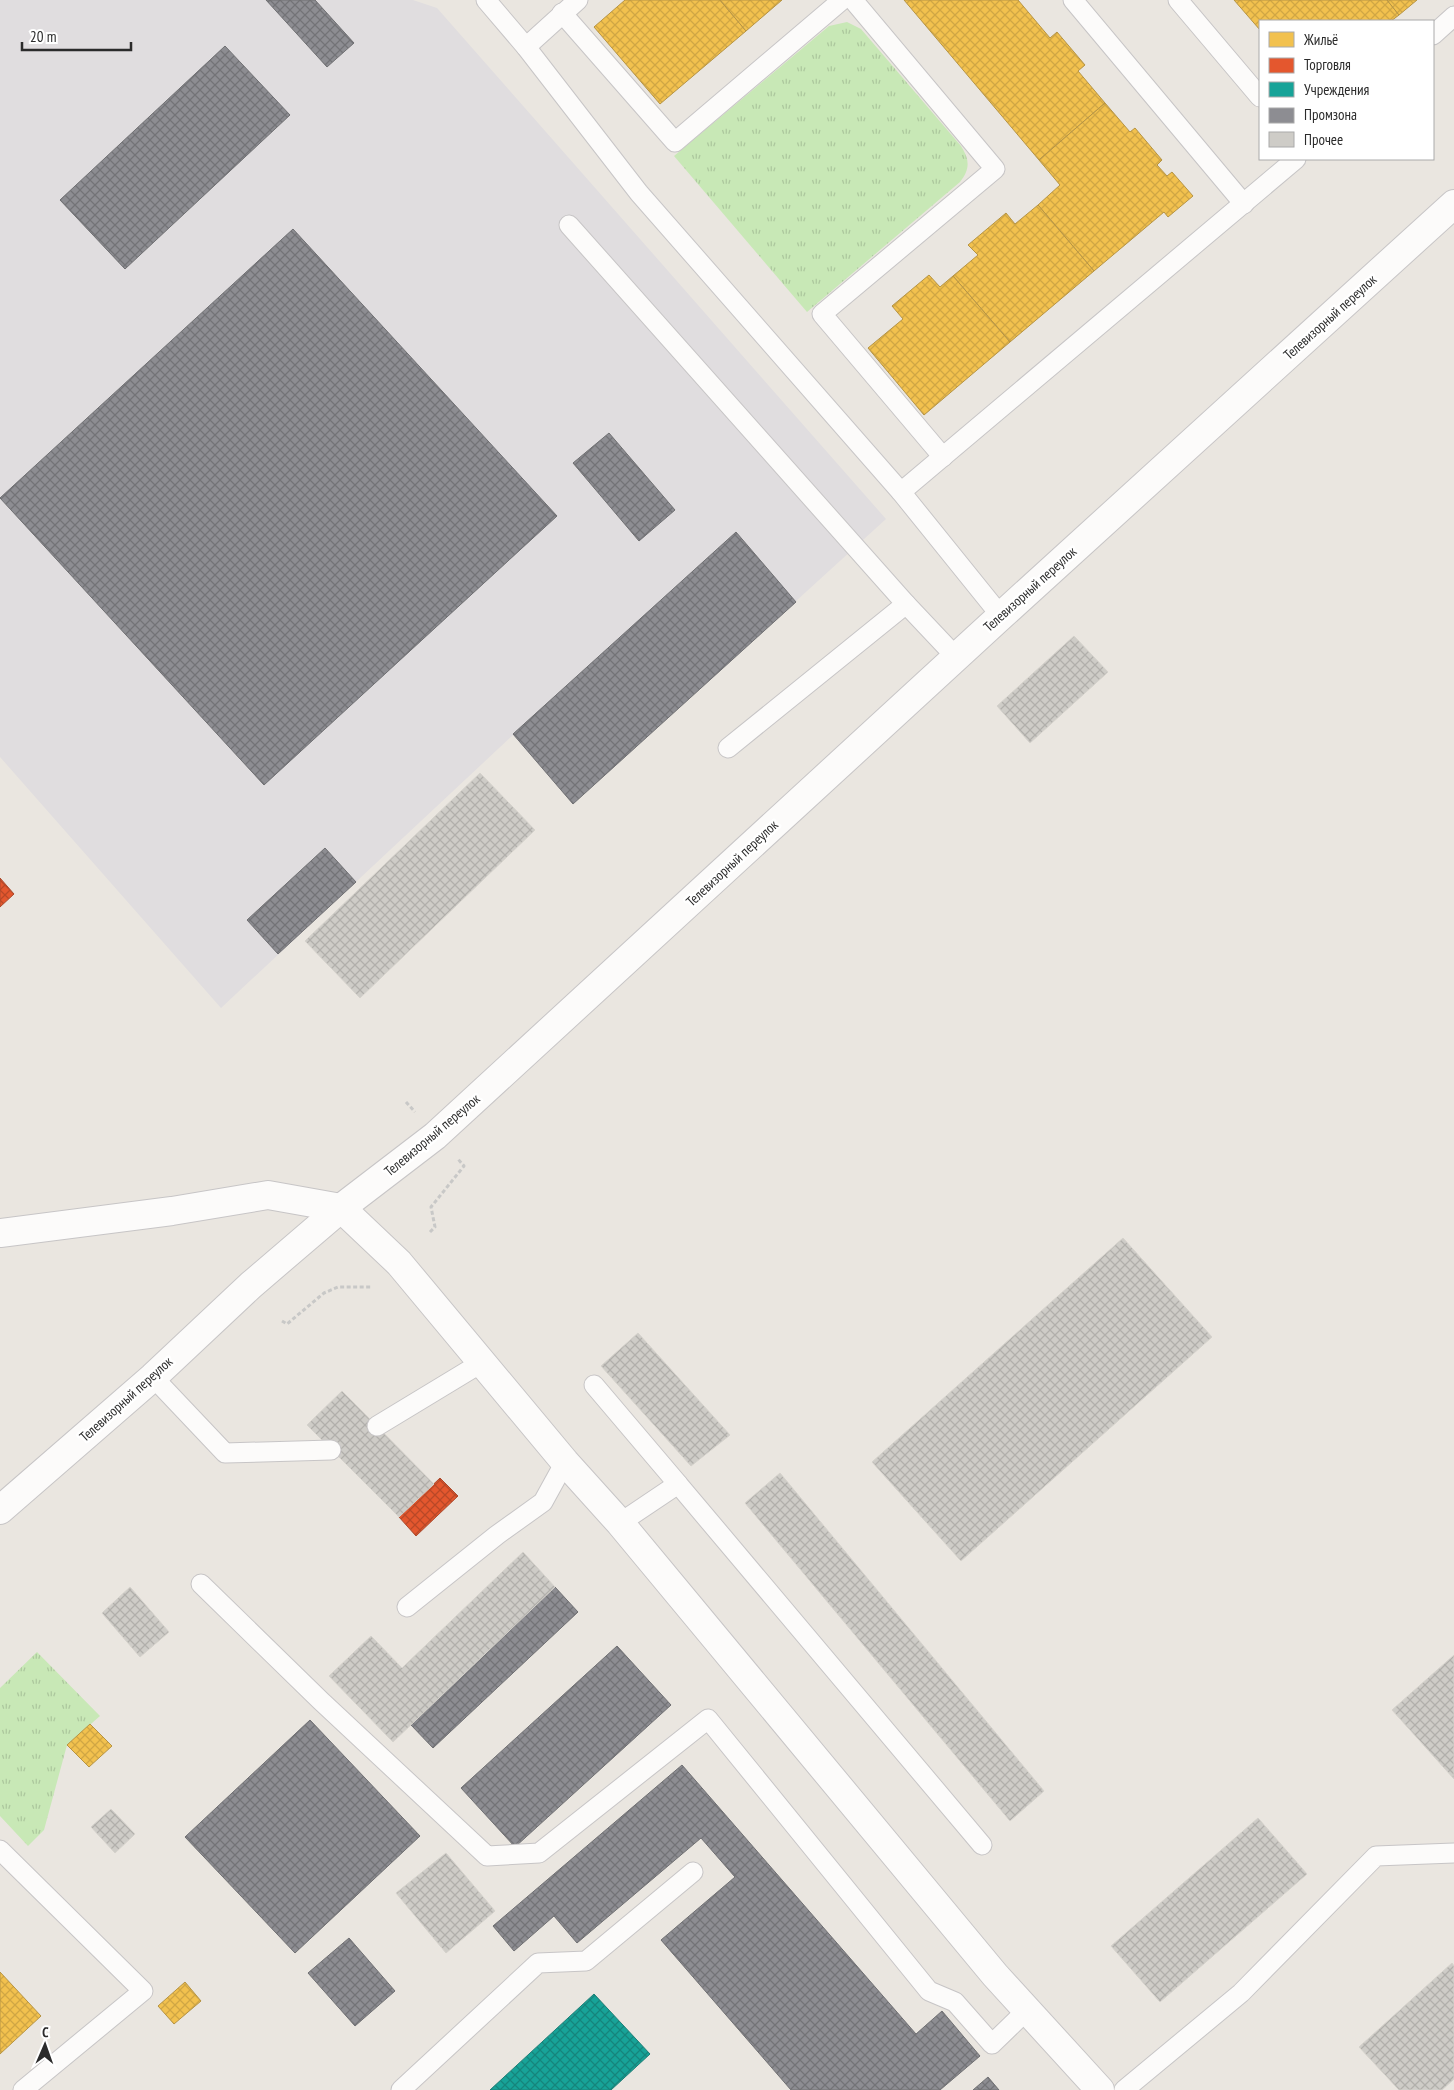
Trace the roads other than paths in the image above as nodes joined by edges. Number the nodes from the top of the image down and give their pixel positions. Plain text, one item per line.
1 (486, 0) edge
2 (578, 0) edge
3 (842, 0) edge
4 (853, 0) edge
5 (1073, 0) edge
6 (1178, 0) edge
7 (562, 13) junction
8 (1454, 16) edge
9 (1434, 34) edge
10 (526, 47) junction
11 (1259, 96) edge
12 (1295, 160) edge
13 (1244, 204) junction
14 (1454, 204) edge
15 (569, 225) dead end
16 (943, 457) junction
17 (901, 492) junction
18 (906, 604) junction
19 (1001, 616) junction
20 (956, 657) junction
21 (728, 748) dead end
22 (340, 1208) junction
23 (0, 1233) edge
24 (481, 1363) junction
25 (153, 1377) junction
26 (594, 1385) dead end
27 (377, 1426) dead end
28 (331, 1450) dead end
29 (565, 1462) junction
30 (678, 1484) junction
31 (0, 1510) edge
32 (620, 1523) junction
33 (201, 1584) dead end
34 (407, 1607) dead end
35 (982, 1845) dead end
36 (0, 1850) edge
37 (1454, 1853) edge
38 (692, 1872) dead end
39 (1026, 2011) junction
40 (23, 2090) edge
41 (401, 2090) edge
42 (1100, 2090) edge
43 (1124, 2090) edge

1 - 10 lane
2 - 7 lane
3 - 7 lane
4 - 16 lane
5 - 13 lane
6 - 11 lane
7 - 10 lane
8 - 9 lane
10 - 17 lane
12 - 13 lane
13 - 16 lane
14 - 19 street, Телевизорный переулок
15 - 18 lane
16 - 17 lane
17 - 19 lane
18 - 20 lane
18 - 21 lane
19 - 20 street, Телевизорный переулок
20 - 22 street, Телевизорный переулок
22 - 23 street
22 - 24 street
22 - 25 street, Телевизорный переулок
24 - 27 lane
24 - 29 street
25 - 28 lane
25 - 31 street, Телевизорный переулок
26 - 30 lane
29 - 32 street
29 - 34 lane
30 - 32 lane
30 - 35 lane
32 - 39 street
33 - 39 lane
36 - 40 lane
37 - 43 lane
38 - 41 lane
39 - 42 street

